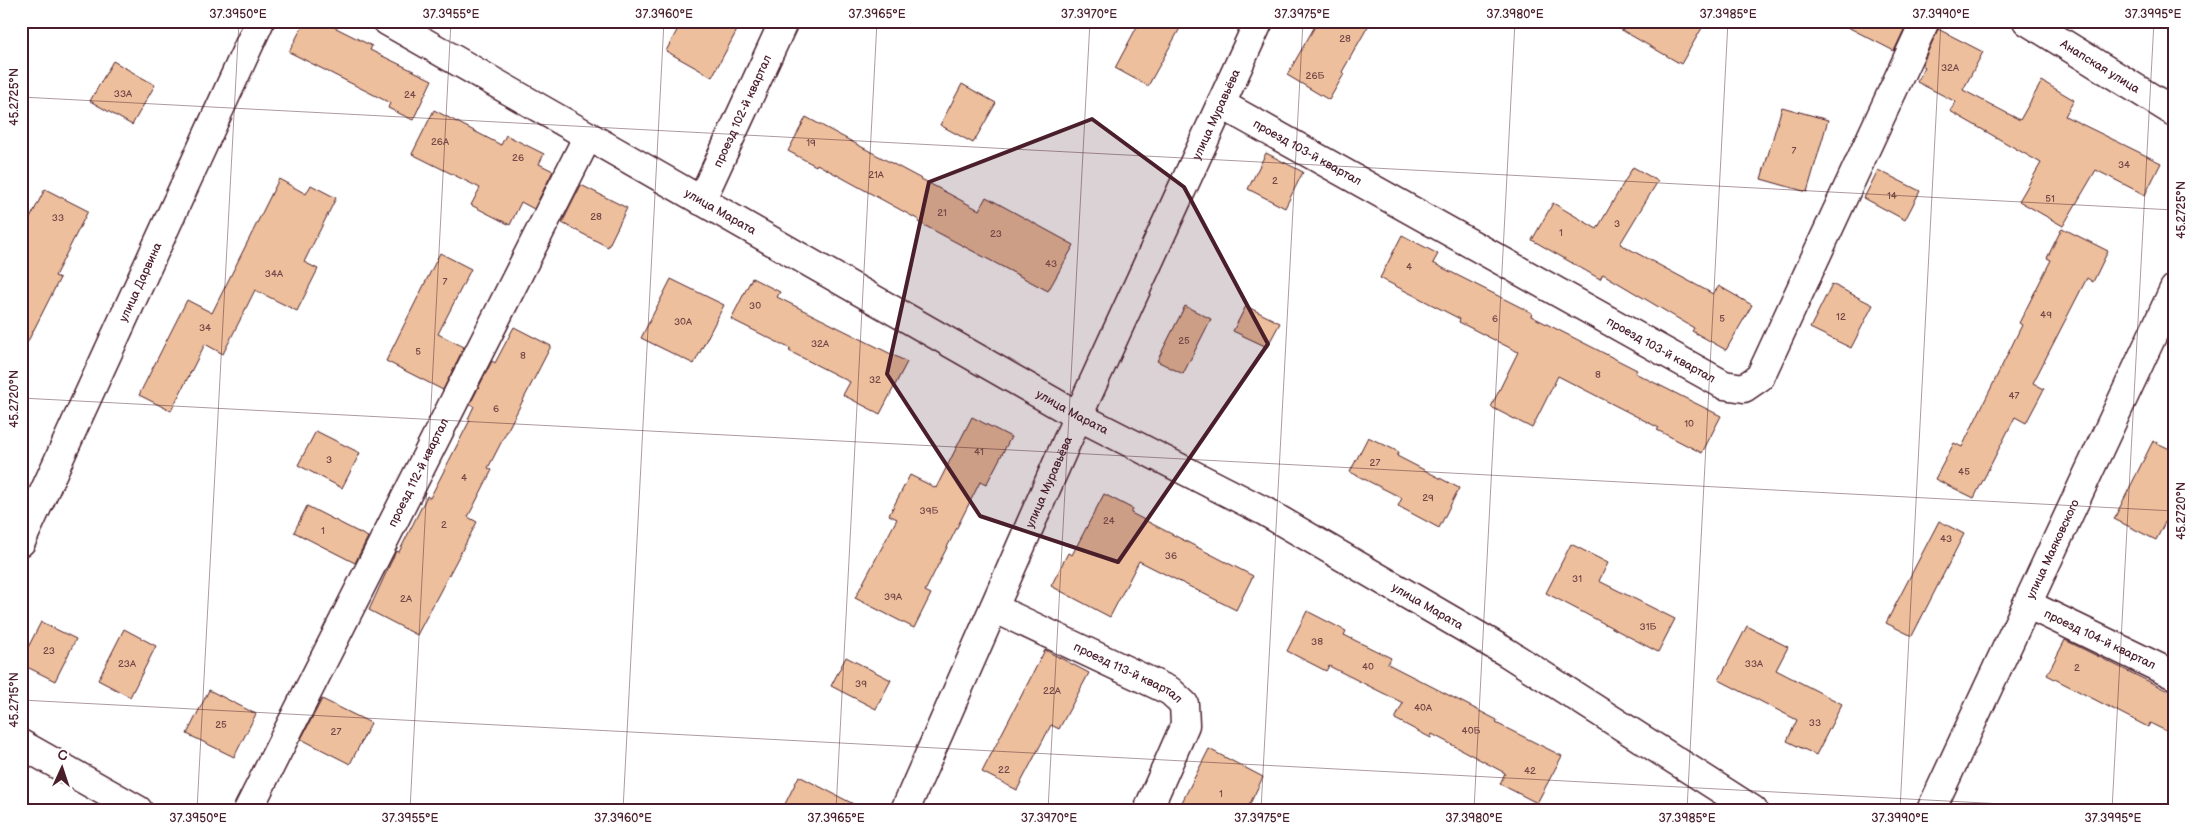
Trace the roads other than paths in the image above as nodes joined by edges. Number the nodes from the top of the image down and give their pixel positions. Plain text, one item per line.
1 (260, 21) edge
2 (387, 21) edge
3 (784, 21) edge
4 (1259, 21) edge
5 (1925, 21) edge
6 (2027, 21) edge
7 (1221, 104) junction
8 (2174, 112) edge
9 (588, 136) junction
10 (702, 202) junction
11 (2174, 289) edge
12 (1078, 416) junction
13 (21, 542) edge
14 (2027, 604) junction
15 (994, 608) junction
16 (2174, 675) edge
17 (21, 744) edge
18 (138, 810) edge
19 (248, 810) edge
20 (905, 810) edge
21 (1150, 810) edge
22 (1753, 810) edge
23 (1930, 810) edge

1 - 13 street, улица Дарвина
2 - 9 street, улица Марата
3 - 10 street, проезд 102-й квартал
4 - 7 street, улица Муравьёва
5 - 7 street, проезд 103-й квартал
6 - 8 street, Анапская улица
7 - 12 street, улица Муравьёва
9 - 10 street, улица Марата
9 - 19 street, проезд 112-й квартал
10 - 12 street, улица Марата
11 - 14 street, улица Маяковского
12 - 15 street, улица Муравьёва
12 - 22 street, улица Марата
14 - 16 street, проезд 104-й квартал
14 - 23 street, улица Маяковского
15 - 20 street, улица Муравьёва
15 - 21 street, проезд 113-й квартал
17 - 18 street

